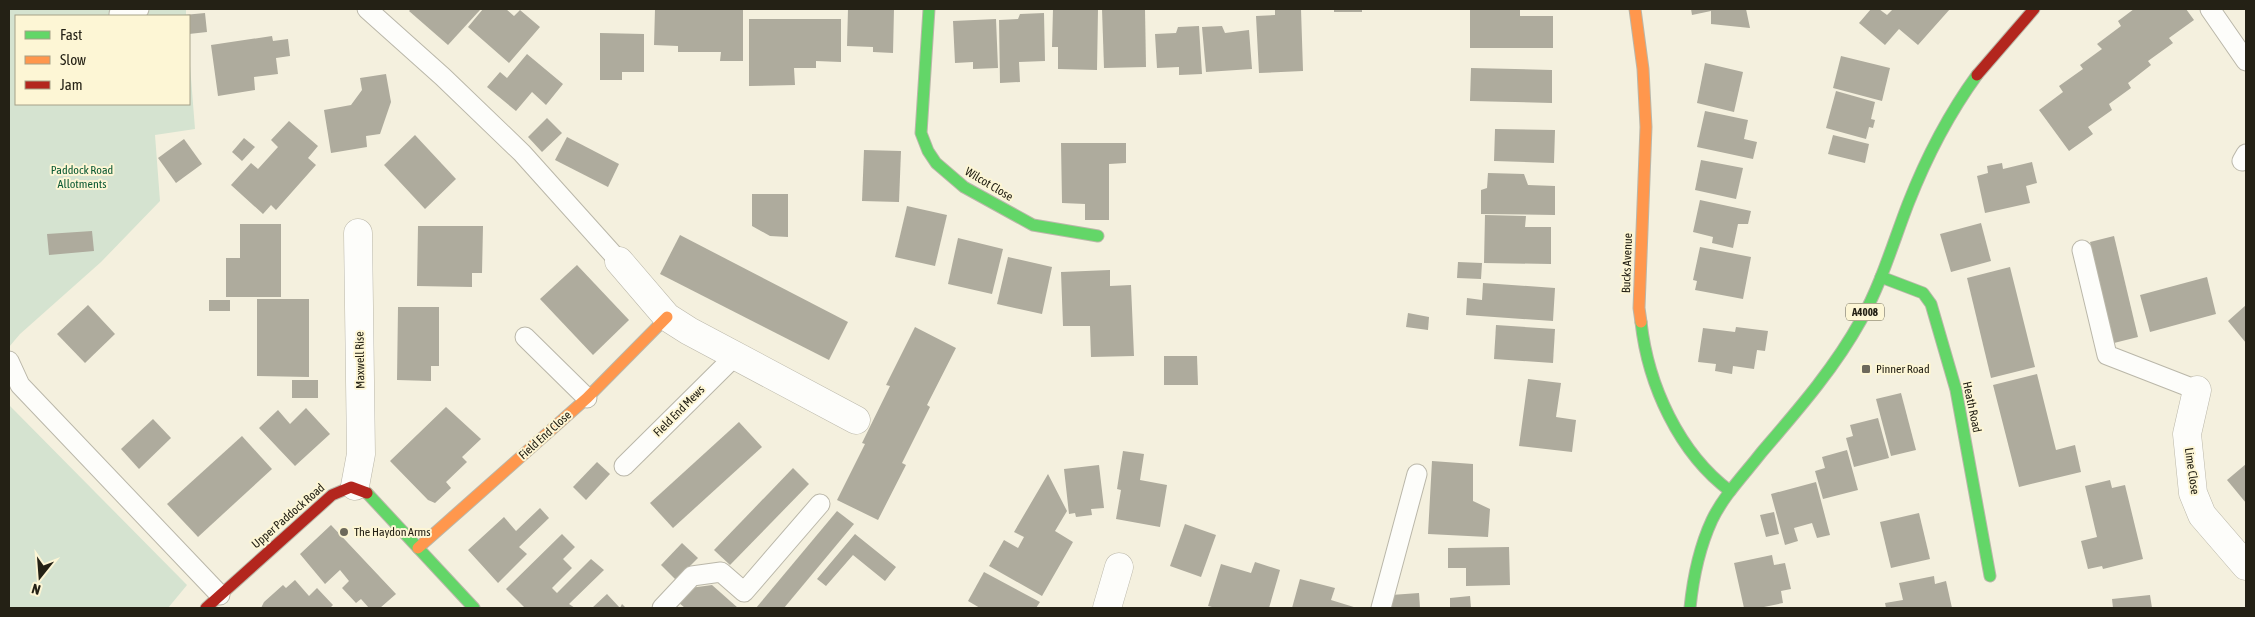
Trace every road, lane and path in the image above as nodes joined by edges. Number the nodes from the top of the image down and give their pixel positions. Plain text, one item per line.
1 (139, 9) edge
2 (367, 9) edge
3 (928, 9) edge
4 (1634, 9) edge
5 (2034, 9) edge
6 (2210, 9) edge
7 (119, 14) dead end
8 (2246, 62) edge
9 (358, 233) dead end
10 (1098, 236) dead end
11 (2082, 250) dead end
12 (619, 261) joint
13 (1881, 277) junction
14 (667, 317) junction
15 (525, 337) dead end
16 (735, 356) junction
17 (9, 362) edge
18 (2197, 390) joint
19 (587, 398) junction
20 (856, 420) dead end
21 (624, 466) dead end
22 (1417, 474) dead end
23 (355, 486) junction
24 (1730, 491) junction
25 (820, 504) dead end
26 (418, 548) junction
27 (2246, 566) edge
28 (1119, 567) dead end
29 (1990, 576) dead end
30 (220, 595) junction
31 (206, 608) edge
32 (474, 608) edge
33 (662, 608) edge
34 (1107, 608) edge
35 (1382, 608) edge
36 (1690, 608) edge

1 - 7 lane
2 - 12 lane
3 - 10 street, Wilcot Close
4 - 24 street, Bucks Avenue
5 - 13 street, A4008
6 - 8 lane
9 - 23 street, Maxwell Rise
11 - 18 lane
12 - 14 street
13 - 24 street, A4008
13 - 29 street, Heath Road
14 - 16 street
14 - 19 street, Field End Close
15 - 19 lane
16 - 20 street
16 - 21 lane, Field End Mews
17 - 30 lane
18 - 27 street, Lime Close
19 - 26 street, Field End Close
22 - 35 lane
23 - 26 street
23 - 30 street, Upper Paddock Road
24 - 36 street, A4008
25 - 33 lane
26 - 32 street
28 - 34 street
30 - 31 street, Upper Paddock Road

